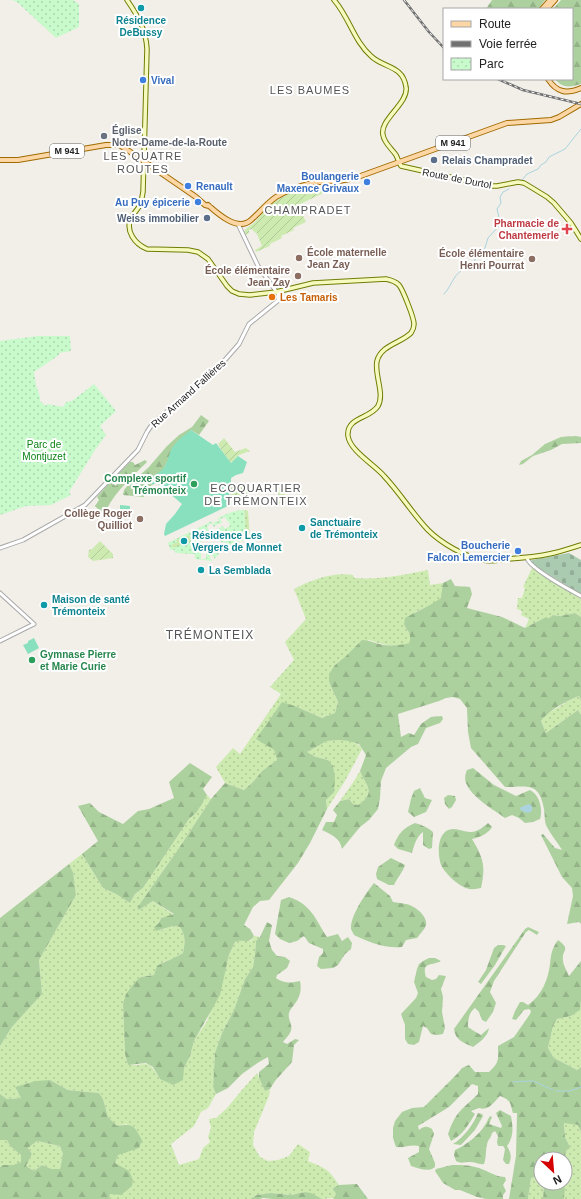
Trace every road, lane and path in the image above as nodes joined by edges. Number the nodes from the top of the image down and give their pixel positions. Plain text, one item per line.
1 (127, 0) edge
2 (334, 0) edge
3 (550, 0) edge
4 (555, 0) edge
5 (543, 8) edge
6 (548, 8) edge
7 (550, 80) edge
8 (581, 87) edge
9 (581, 104) edge
10 (0, 160) edge
11 (144, 161) junction
12 (399, 163) junction
13 (238, 224) junction
14 (243, 224) junction
15 (241, 233) junction
16 (581, 239) edge
17 (281, 291) junction
18 (276, 292) junction
19 (278, 301) junction
20 (581, 545) edge
21 (0, 548) edge
22 (527, 558) junction
23 (0, 593) edge
24 (581, 596) edge
25 (0, 641) edge

1 - 11 main road
2 - 12 main road
3 - 5 main road
4 - 6 main road
7 - 8 main road
9 - 12 main road, M 941
10 - 11 main road, M 941
11 - 13 main road, M 941
11 - 18 main road
12 - 14 main road, M 941
12 - 16 main road, Route de Durtol
13 - 14 main road, M 941
13 - 15 street
14 - 15 street
15 - 18 street
17 - 18 main road
17 - 19 street
17 - 22 main road
18 - 19 street
19 - 21 street, Rue Armand Fallières
20 - 22 main road
22 - 24 street
23 - 25 street

